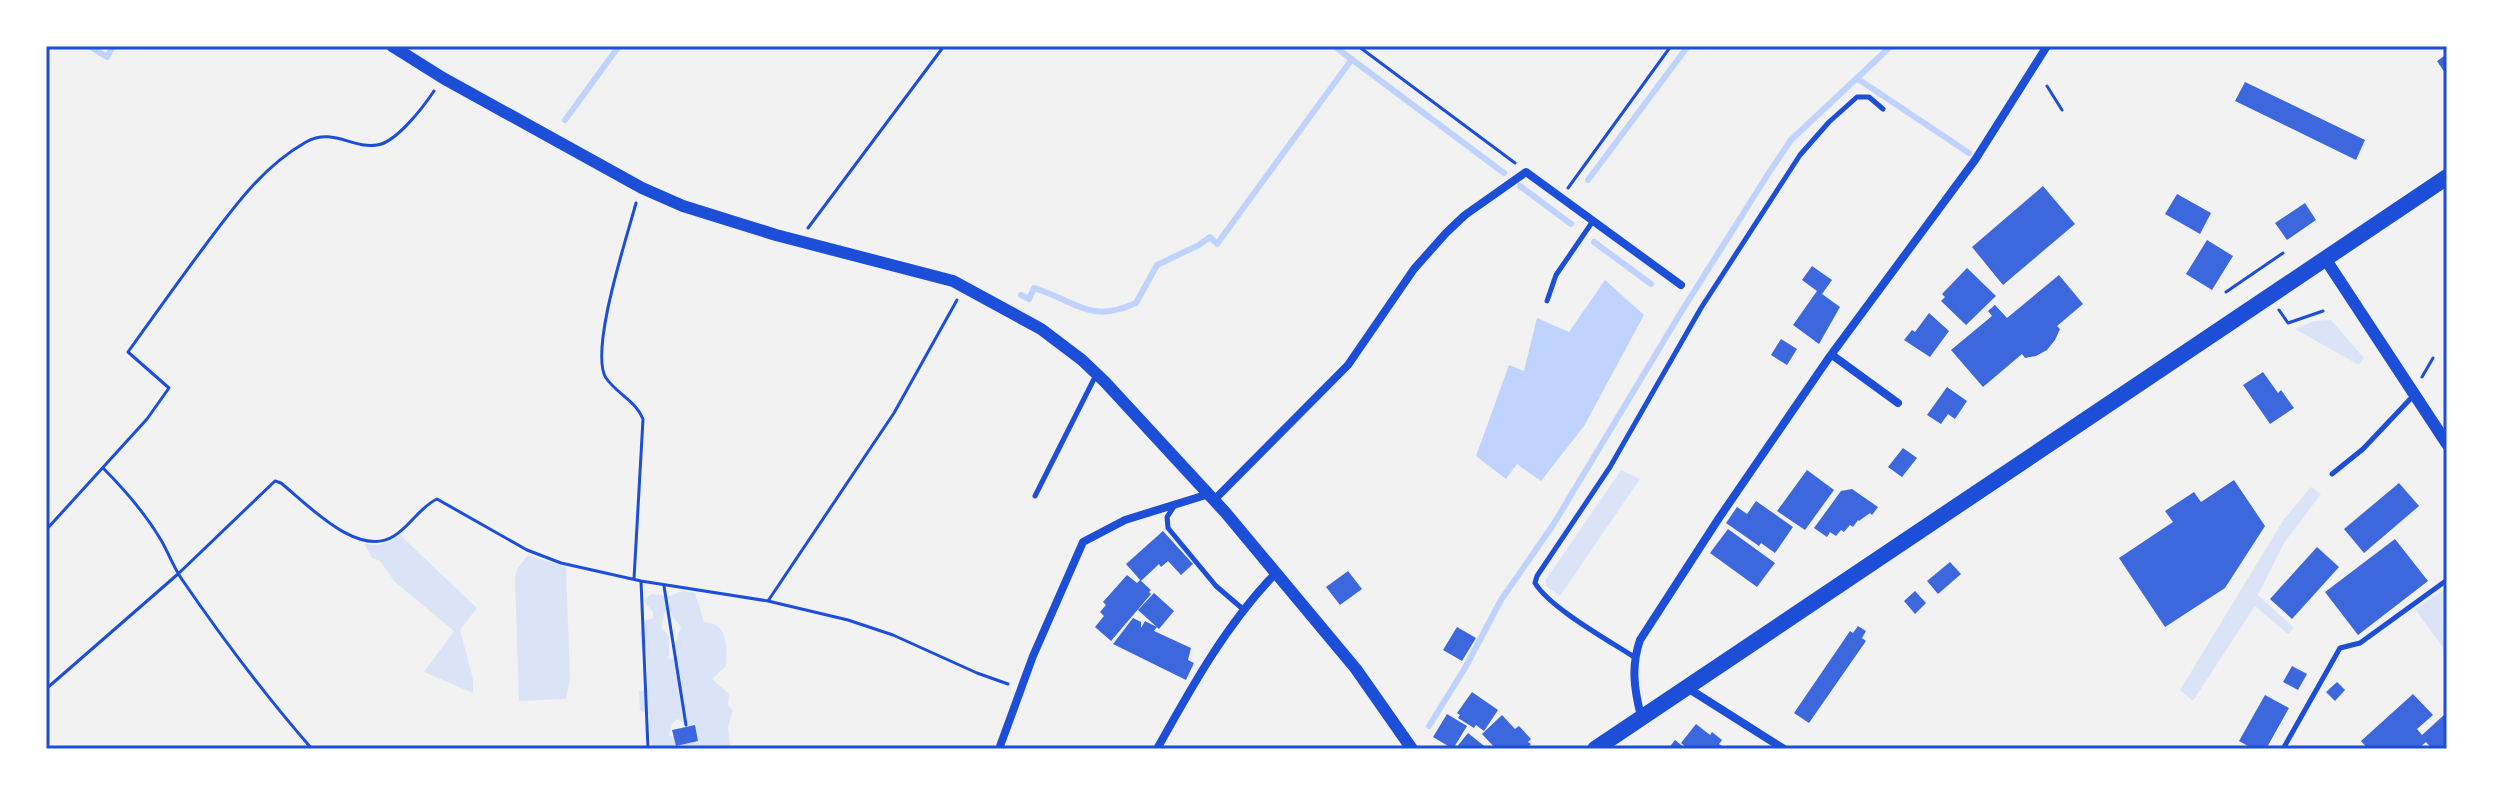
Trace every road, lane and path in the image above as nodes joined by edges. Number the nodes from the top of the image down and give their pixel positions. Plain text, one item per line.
1 (392, 46) edge
2 (944, 46) edge
3 (1358, 46) edge
4 (1671, 46) edge
5 (2047, 46) edge
6 (443, 78) junction
7 (2047, 86) dead end
8 (1883, 109) dead end
9 (2062, 110) dead end
10 (1526, 172) junction
11 (2447, 177) edge
12 (642, 188) junction
13 (1561, 198) junction
14 (1593, 221) junction
15 (799, 241) junction
16 (2283, 253) dead end
17 (2326, 260) junction
18 (1681, 285) dead end
19 (966, 287) junction
20 (2226, 292) dead end
21 (1547, 301) dead end
22 (2323, 311) dead end
23 (2290, 322) dead end
24 (1832, 355) junction
25 (2433, 358) dead end
26 (1097, 375) junction
27 (2422, 377) dead end
28 (2414, 394) junction
29 (1898, 403) dead end
30 (2447, 444) edge
31 (103, 468) junction
32 (2332, 474) dead end
33 (1035, 496) dead end
34 (1212, 497) junction
35 (1176, 504) junction
36 (46, 530) edge
37 (1276, 573) junction
38 (178, 574) junction
39 (634, 579) junction
40 (2447, 580) edge
41 (641, 581) junction
42 (664, 585) junction
43 (768, 601) junction
44 (1244, 610) junction
45 (1634, 657) junction
46 (1686, 687) junction
47 (1022, 688) junction
48 (46, 689) edge
49 (1641, 716) junction
50 (686, 725) dead end
51 (1773, 746) edge
52 (312, 749) edge
53 (648, 749) edge
54 (999, 749) edge
55 (1157, 749) edge
56 (1412, 749) edge
57 (1595, 749) edge
58 (1784, 749) edge
59 (2283, 749) edge

1 - 6 main road
2 - 15 path
3 - 10 path
4 - 13 path
5 - 24 street
6 - 12 main road
6 - 31 path
7 - 9 path
8 - 45 lane
10 - 13 street
10 - 34 street
11 - 17 highway
12 - 15 main road
12 - 39 path
13 - 14 street
14 - 18 street
14 - 21 lane
15 - 19 main road
16 - 20 path
17 - 28 main road
17 - 46 highway
19 - 26 main road
19 - 43 path
22 - 23 path
24 - 29 street
24 - 45 street
25 - 27 path
26 - 33 lane
26 - 34 main road
28 - 30 main road
28 - 32 lane
31 - 36 path
31 - 38 path
34 - 35 street
34 - 37 main road
35 - 44 lane
35 - 47 street
37 - 44 street
37 - 56 main road
38 - 39 path
38 - 48 path
38 - 52 path
39 - 41 path
40 - 59 lane
41 - 42 path
41 - 53 path
42 - 43 path
42 - 50 path
43 - 47 path
44 - 55 street
45 - 49 street
46 - 49 highway
46 - 51 street
47 - 54 street
49 - 57 highway
51 - 58 street

